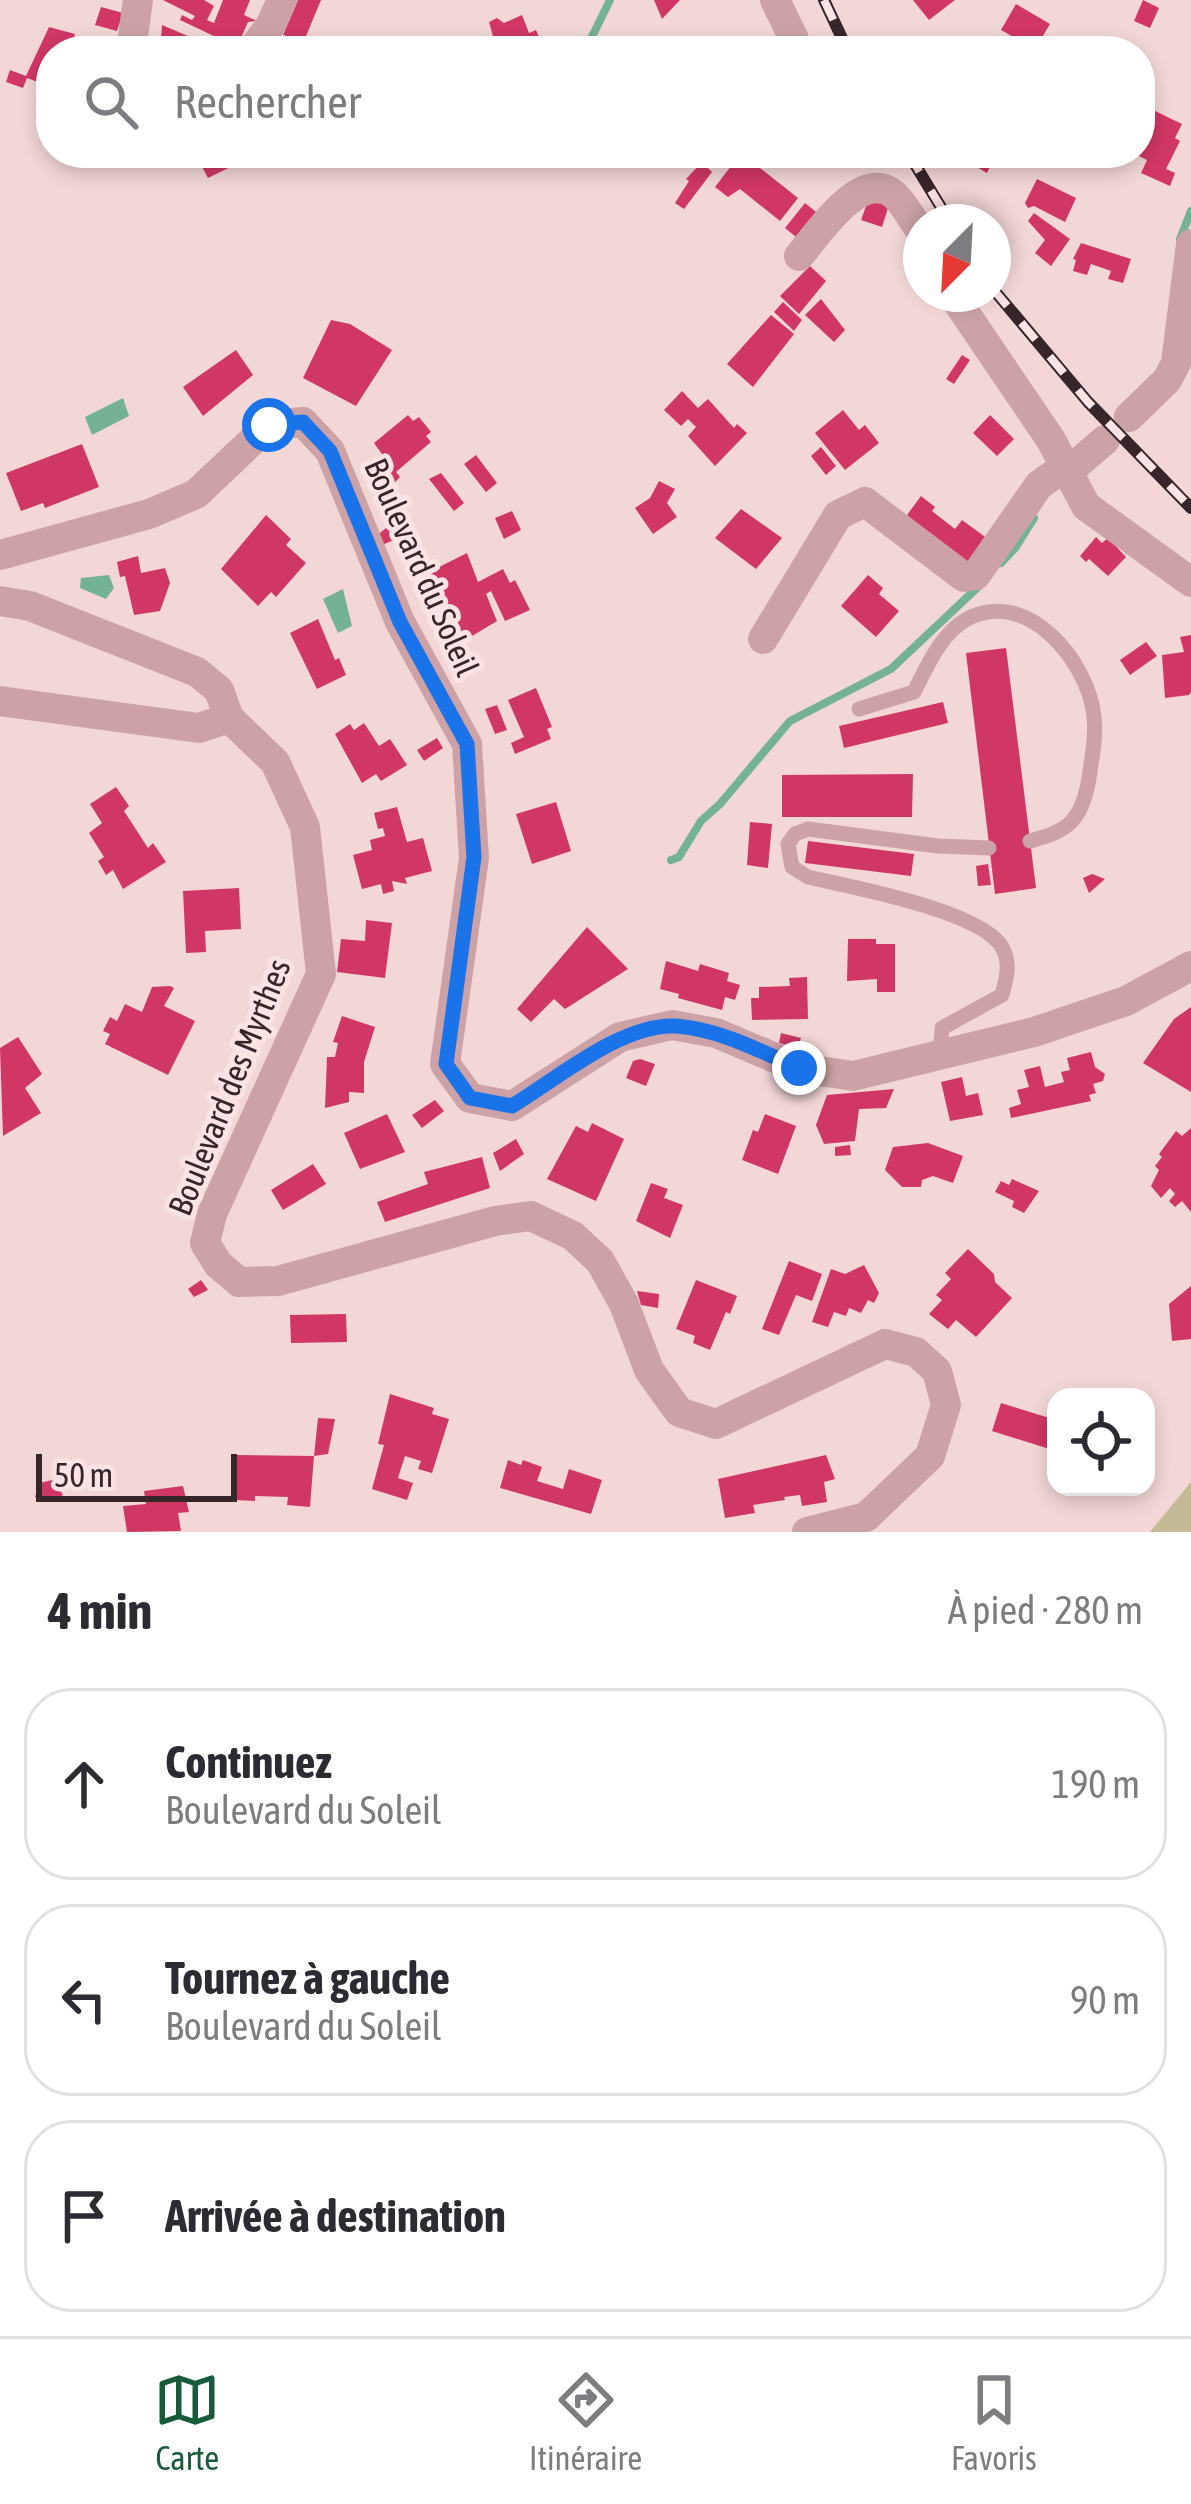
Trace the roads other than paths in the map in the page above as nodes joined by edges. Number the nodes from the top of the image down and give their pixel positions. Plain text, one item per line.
1 (138, 0) edge
2 (282, 0) edge
3 (775, 0) edge
4 (132, 36) edge
5 (262, 36) edge
6 (793, 36) edge
7 (903, 208) edge
8 (1191, 244) edge
9 (799, 256) dead end
10 (964, 312) edge
11 (1129, 418) dead end
12 (1105, 440) dead end
13 (1070, 470) junction
14 (0, 555) edge
15 (1191, 582) edge
16 (0, 602) edge
17 (763, 639) dead end
18 (0, 701) edge
19 (859, 709) dead end
20 (229, 718) junction
21 (1030, 841) dead end
22 (989, 848) dead end
23 (1191, 966) edge
24 (940, 1058) junction
25 (807, 1532) edge

1 - 4 street
2 - 5 street
3 - 6 street
7 - 9 street
8 - 11 street
10 - 13 street
12 - 13 street
13 - 15 street
13 - 17 street
14 - 24 street, Boulevard du Soleil
16 - 20 street
18 - 20 street
19 - 21 lane
20 - 25 street, Boulevard des Myrthes
22 - 24 lane
23 - 24 street, Boulevard du Soleil

